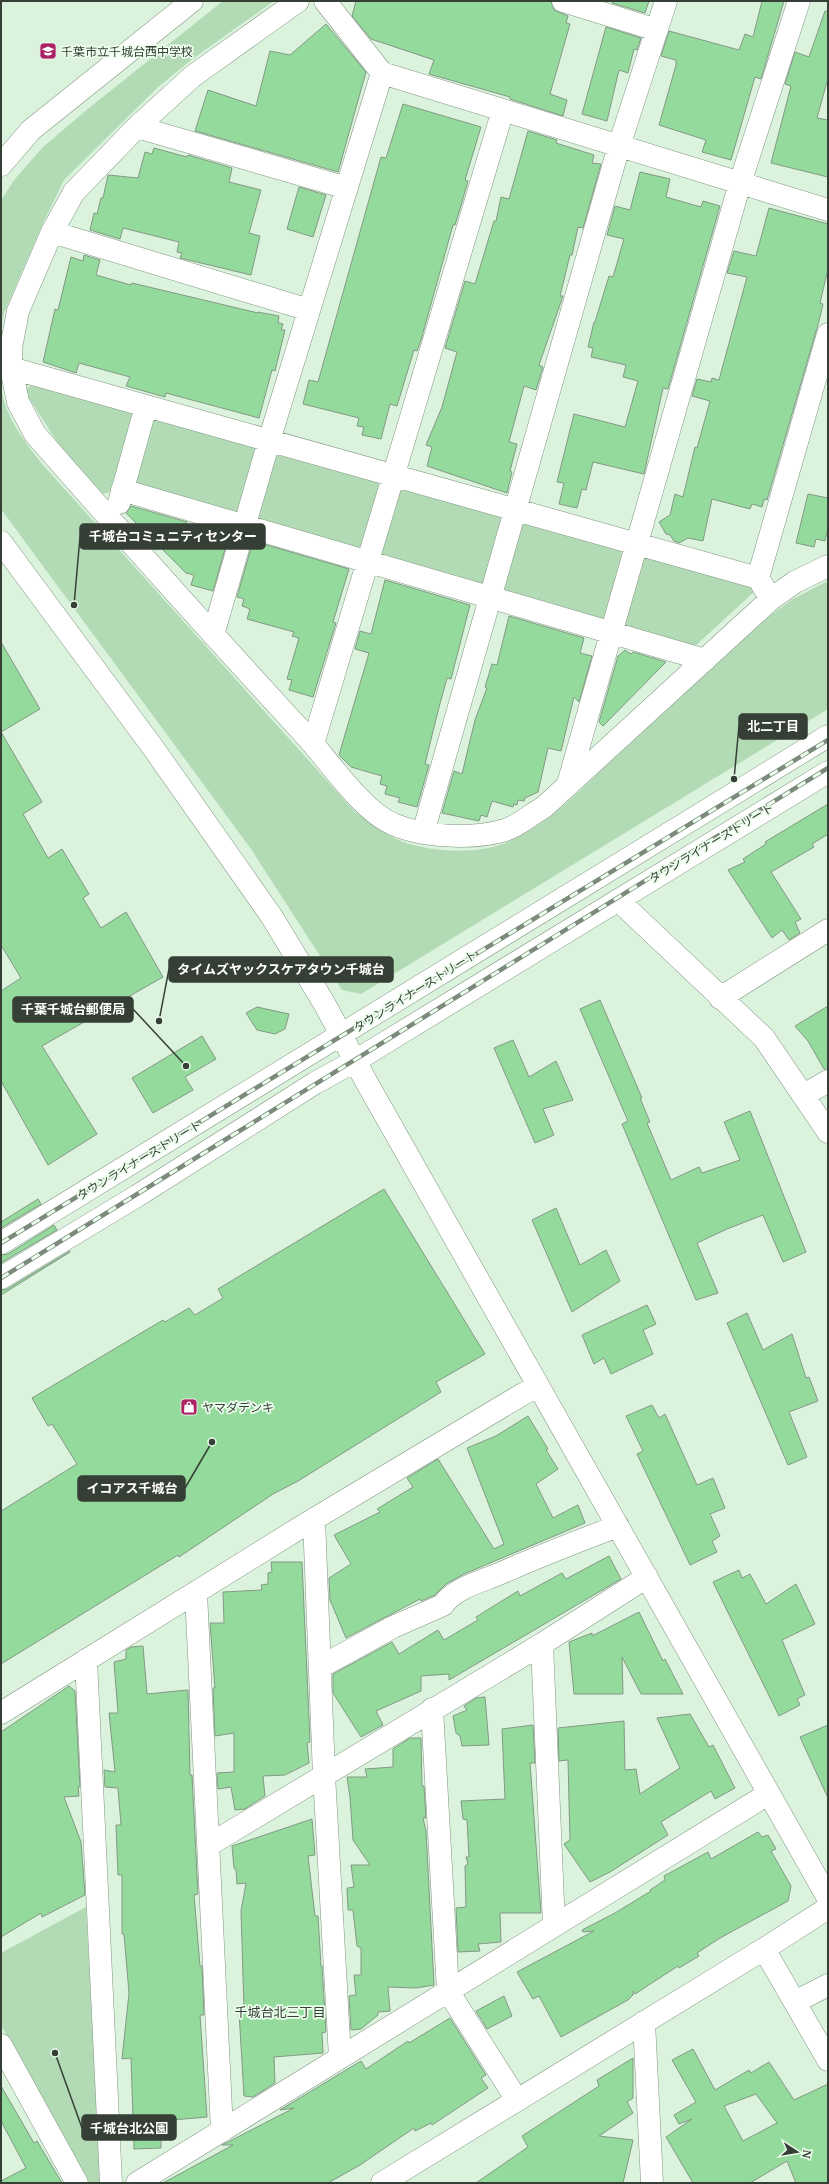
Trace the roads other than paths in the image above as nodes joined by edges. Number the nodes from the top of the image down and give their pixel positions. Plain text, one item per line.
1 (192, 1) edge
2 (298, 1) edge
3 (325, 1) edge
4 (563, 1) edge
5 (666, 1) edge
6 (799, 1) edge
7 (657, 30) junction
8 (382, 73) junction
9 (503, 110) junction
10 (137, 127) junction
11 (619, 146) junction
12 (1, 165) edge
13 (740, 183) junction
14 (347, 188) junction
15 (828, 210) edge
16 (52, 232) junction
17 (309, 310) junction
18 (828, 334) edge
19 (11, 368) junction
20 (146, 406) junction
21 (269, 441) junction
22 (393, 476) junction
23 (122, 490) junction
24 (515, 510) junction
25 (113, 523) junction
26 (245, 526) junction
27 (1, 542) edge
28 (637, 544) junction
29 (368, 562) junction
30 (828, 566) edge
31 (758, 578) junction
32 (490, 597) junction
33 (771, 599) junction
34 (612, 632) junction
35 (213, 635) junction
36 (704, 660) junction
37 (828, 736) edge
38 (313, 744) junction
39 (828, 772) edge
40 (568, 784) junction
41 (422, 833) junction
42 (618, 900) junction
43 (825, 935) edge
44 (720, 998) junction
45 (341, 1036) junction
46 (355, 1062) junction
47 (828, 1081) edge
48 (804, 1095) junction
49 (828, 1132) edge
50 (1, 1243) edge
51 (1, 1278) edge
52 (538, 1384) junction
53 (314, 1519) junction
54 (618, 1526) junction
55 (647, 1577) junction
56 (196, 1592) junction
57 (542, 1644) junction
58 (86, 1660) junction
59 (320, 1666) junction
60 (432, 1709) junction
61 (1, 1713) edge
62 (324, 1775) junction
63 (768, 1794) junction
64 (209, 1845) junction
65 (828, 1898) edge
66 (828, 1908) edge
67 (554, 1926) junction
68 (764, 1949) junction
69 (828, 1985) edge
70 (448, 1991) junction
71 (795, 2002) junction
72 (644, 2022) junction
73 (1, 2045) edge
74 (340, 2058) junction
75 (828, 2060) edge
76 (517, 2100) junction
77 (222, 2131) junction
78 (650, 2182) edge
79 (77, 2183) edge
80 (111, 2183) edge
81 (137, 2183) edge
82 (382, 2183) edge

1 - 12 street
2 - 10 street
3 - 8 street
4 - 7 street
5 - 7 street
6 - 13 street
7 - 11 street
8 - 9 street
8 - 14 street
9 - 11 street
9 - 22 street
10 - 14 street
10 - 16 street
11 - 13 street
11 - 24 street
13 - 15 street
13 - 28 street
14 - 17 street
16 - 17 street
16 - 19 street
17 - 21 street
18 - 31 street
19 - 20 street
19 - 25 street
20 - 21 street
20 - 23 street
21 - 22 street
21 - 26 street
22 - 24 street
22 - 29 street
23 - 25 street
23 - 26 street
24 - 28 street
24 - 32 street
25 - 35 street
26 - 29 street
26 - 35 street
27 - 45 street
28 - 31 street
28 - 34 street
29 - 32 street
29 - 38 street
30 - 33 street
31 - 33 street
32 - 34 street
32 - 41 street
33 - 36 street
34 - 36 street
34 - 40 street
35 - 38 street
36 - 40 street
37 - 45 street, タウンライナーストリート
38 - 41 street
39 - 42 street, タウンライナーストリート
40 - 41 street
42 - 44 street
42 - 46 street, タウンライナーストリート
43 - 44 street
44 - 48 street
45 - 46 street
45 - 50 street, タウンライナーストリート
46 - 51 street, タウンライナーストリート
46 - 52 street
47 - 48 street
48 - 49 street
52 - 53 street
52 - 54 street
53 - 56 street
53 - 59 street
54 - 55 street
54 - 59 street
55 - 57 street
55 - 63 street
56 - 58 street
56 - 64 street
57 - 60 street
57 - 67 street
58 - 61 street
58 - 80 street
59 - 62 street
60 - 62 street
60 - 70 street
62 - 64 street
62 - 74 street
63 - 65 street
63 - 67 street
64 - 77 street
66 - 68 street
67 - 70 street
68 - 71 street
68 - 72 street
69 - 71 street
70 - 74 street
70 - 76 street
71 - 75 street
72 - 76 street
72 - 78 street
73 - 79 street
74 - 77 street
76 - 82 street
77 - 81 street

